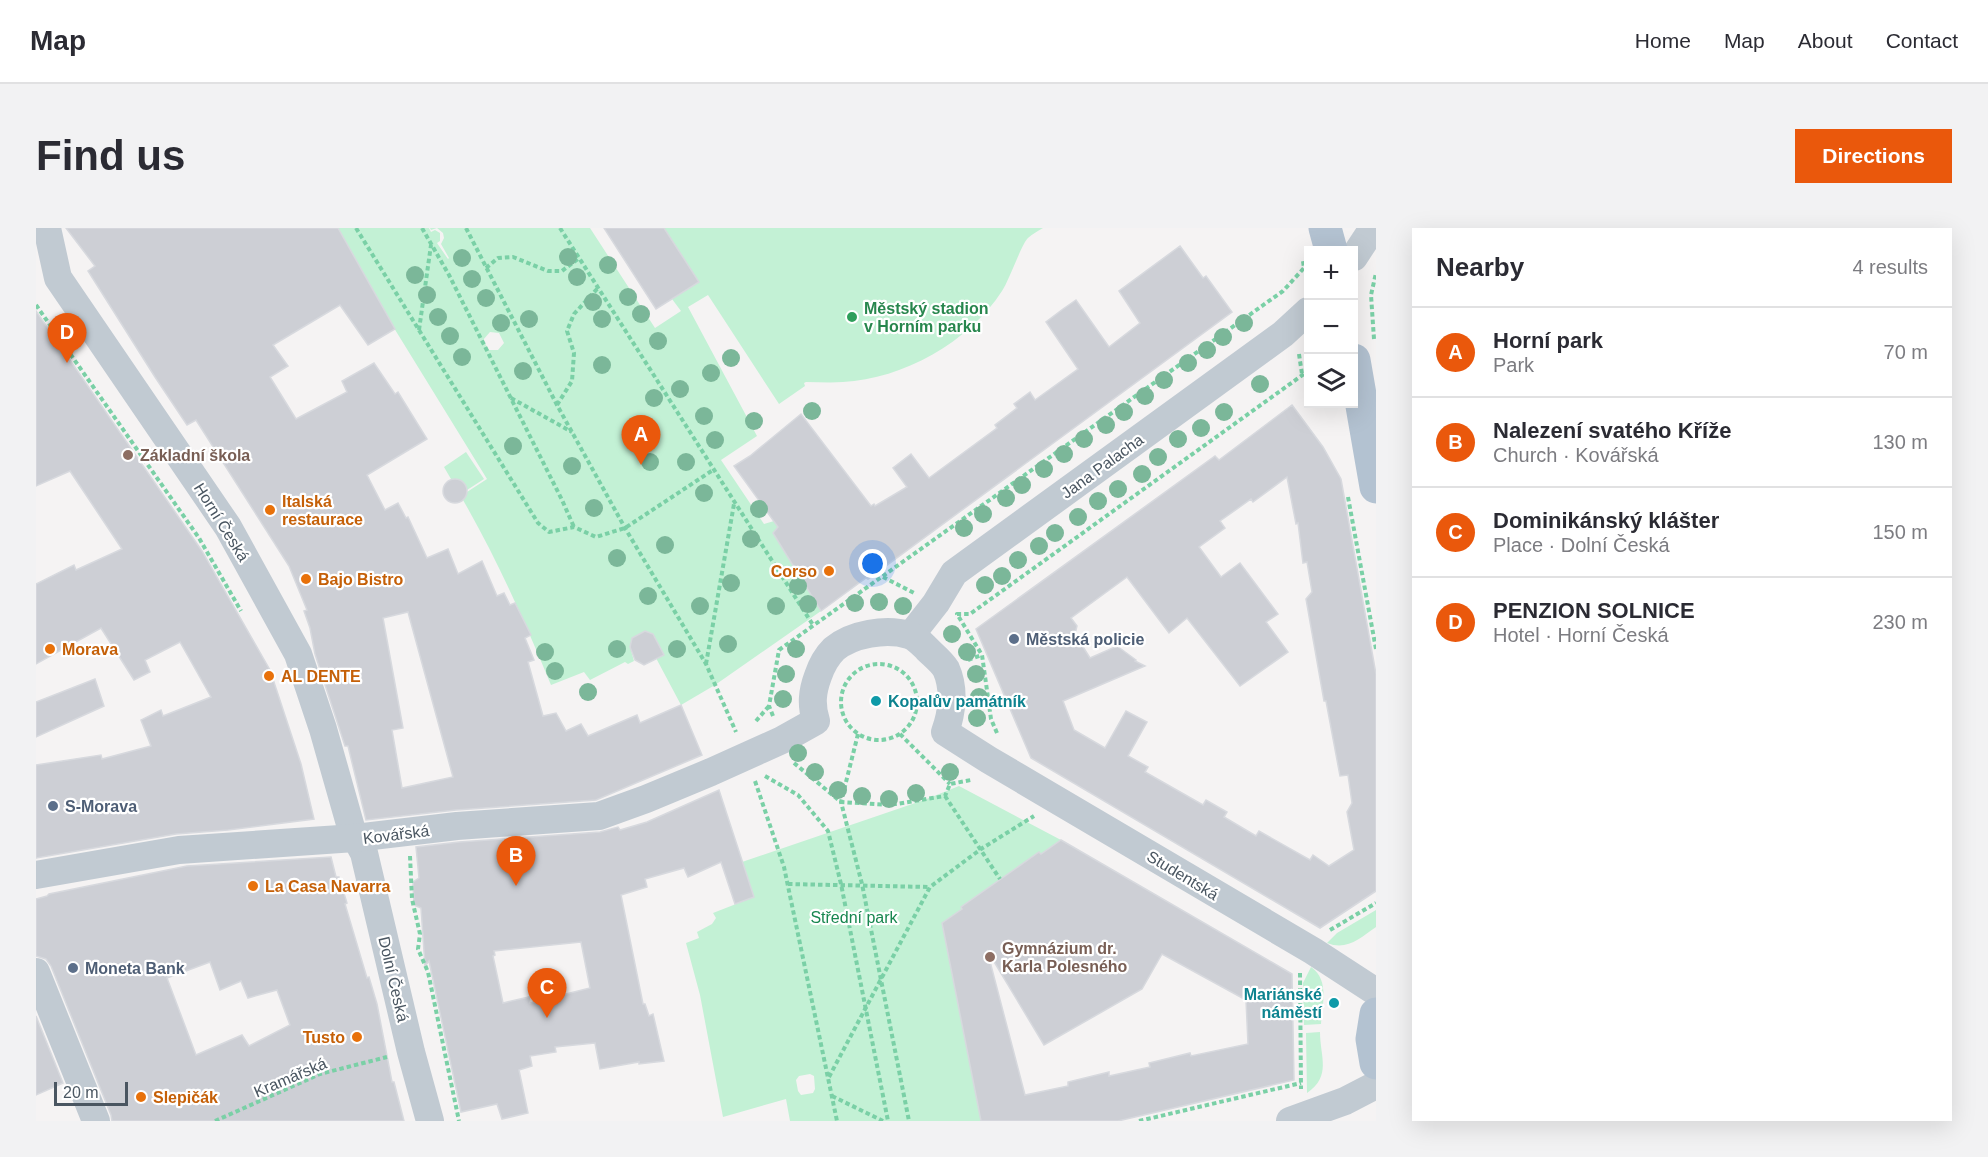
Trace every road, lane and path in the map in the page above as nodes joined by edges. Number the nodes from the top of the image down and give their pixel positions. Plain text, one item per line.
1 (47, 228) edge
2 (356, 228) edge
3 (422, 228) edge
4 (466, 228) edge
5 (560, 228) edge
6 (1326, 228) edge
7 (1373, 228) edge
8 (431, 243) junction
9 (1320, 246) edge
10 (1358, 250) edge
11 (579, 258) junction
12 (486, 268) junction
13 (1304, 268) edge
14 (1376, 273) edge
15 (47, 283) edge
16 (598, 288) junction
17 (36, 305) edge
18 (1304, 315) edge
19 (419, 330) junction
20 (1364, 351) edge
21 (1304, 374) edge
22 (510, 398) junction
23 (557, 405) junction
24 (572, 432) junction
25 (713, 470) junction
26 (1362, 491) edge
27 (735, 503) junction
28 (574, 527) junction
29 (625, 528) junction
30 (242, 613) dead end
31 (813, 625) junction
32 (911, 635) junction
33 (834, 650) junction
34 (1376, 650) edge
35 (706, 664) junction
36 (851, 676) junction
37 (858, 734) junction
38 (900, 734) junction
39 (782, 740) junction
40 (747, 756) junction
41 (988, 760) junction
42 (950, 784) junction
43 (945, 796) junction
44 (841, 802) junction
45 (1037, 814) dead end
46 (355, 838) junction
47 (981, 849) junction
48 (410, 851) dead end
49 (36, 875) edge
50 (1000, 879) dead end
51 (788, 884) junction
52 (841, 884) junction
53 (862, 884) junction
54 (930, 887) junction
55 (1376, 903) edge
56 (1313, 951) junction
57 (36, 972) edge
58 (881, 979) junction
59 (1376, 992) edge
60 (866, 1008) junction
61 (1376, 1014) edge
62 (411, 1052) junction
63 (1376, 1063) edge
64 (828, 1078) junction
65 (1301, 1083) junction
66 (1376, 1085) edge
67 (832, 1096) junction
68 (1298, 1119) edge
69 (96, 1121) edge
70 (215, 1121) edge
71 (430, 1121) edge
72 (459, 1121) edge
73 (837, 1121) edge
74 (883, 1121) edge
75 (888, 1121) edge
76 (909, 1121) edge
77 (1139, 1121) edge

1 - 15 street, Horní Česká
2 - 19 path
3 - 8 path
4 - 12 path
5 - 11 path
6 - 9 main road
7 - 10 street
8 - 19 path
8 - 22 path
11 - 12 path
11 - 16 path
12 - 23 path
13 - 31 path
14 - 20 path
15 - 46 street, Horní Česká
16 - 23 path
16 - 25 path
17 - 30 path
18 - 32 street, Jana Palacha
19 - 28 path
20 - 26 main road
21 - 41 path
22 - 24 path
22 - 28 path
23 - 24 path
24 - 29 path
25 - 27 path
25 - 29 path
26 - 34 path
27 - 31 path
27 - 35 path
28 - 29 path
29 - 35 path
31 - 33 path
31 - 39 path
32 - 33 street
32 - 41 street, Studentská
33 - 36 path
33 - 39 street, Kovářská
35 - 40 path
36 - 37 path
36 - 38 path
37 - 38 path
37 - 44 path
38 - 42 path
39 - 40 street, Kovářská
39 - 44 path
40 - 46 street, Kovářská
40 - 51 path
40 - 52 path
41 - 42 path
41 - 56 street, Studentská
42 - 43 path
43 - 44 path
43 - 47 path
44 - 53 path
45 - 47 path
46 - 49 street, Kovářská
46 - 62 street, Dolní Česká
47 - 50 path
47 - 54 path
48 - 72 path
51 - 52 path
51 - 64 path
52 - 53 path
52 - 60 path
53 - 54 path
53 - 58 path
54 - 58 path
55 - 56 path
56 - 59 street, Studentská
56 - 65 path
57 - 69 street
58 - 60 path
58 - 76 path
60 - 64 path
60 - 75 path
61 - 63 main road
62 - 70 path, Kramářská
62 - 71 street, Dolní Česká
64 - 67 path
65 - 68 path
65 - 77 path
66 - 68 street
67 - 73 path
67 - 74 path

